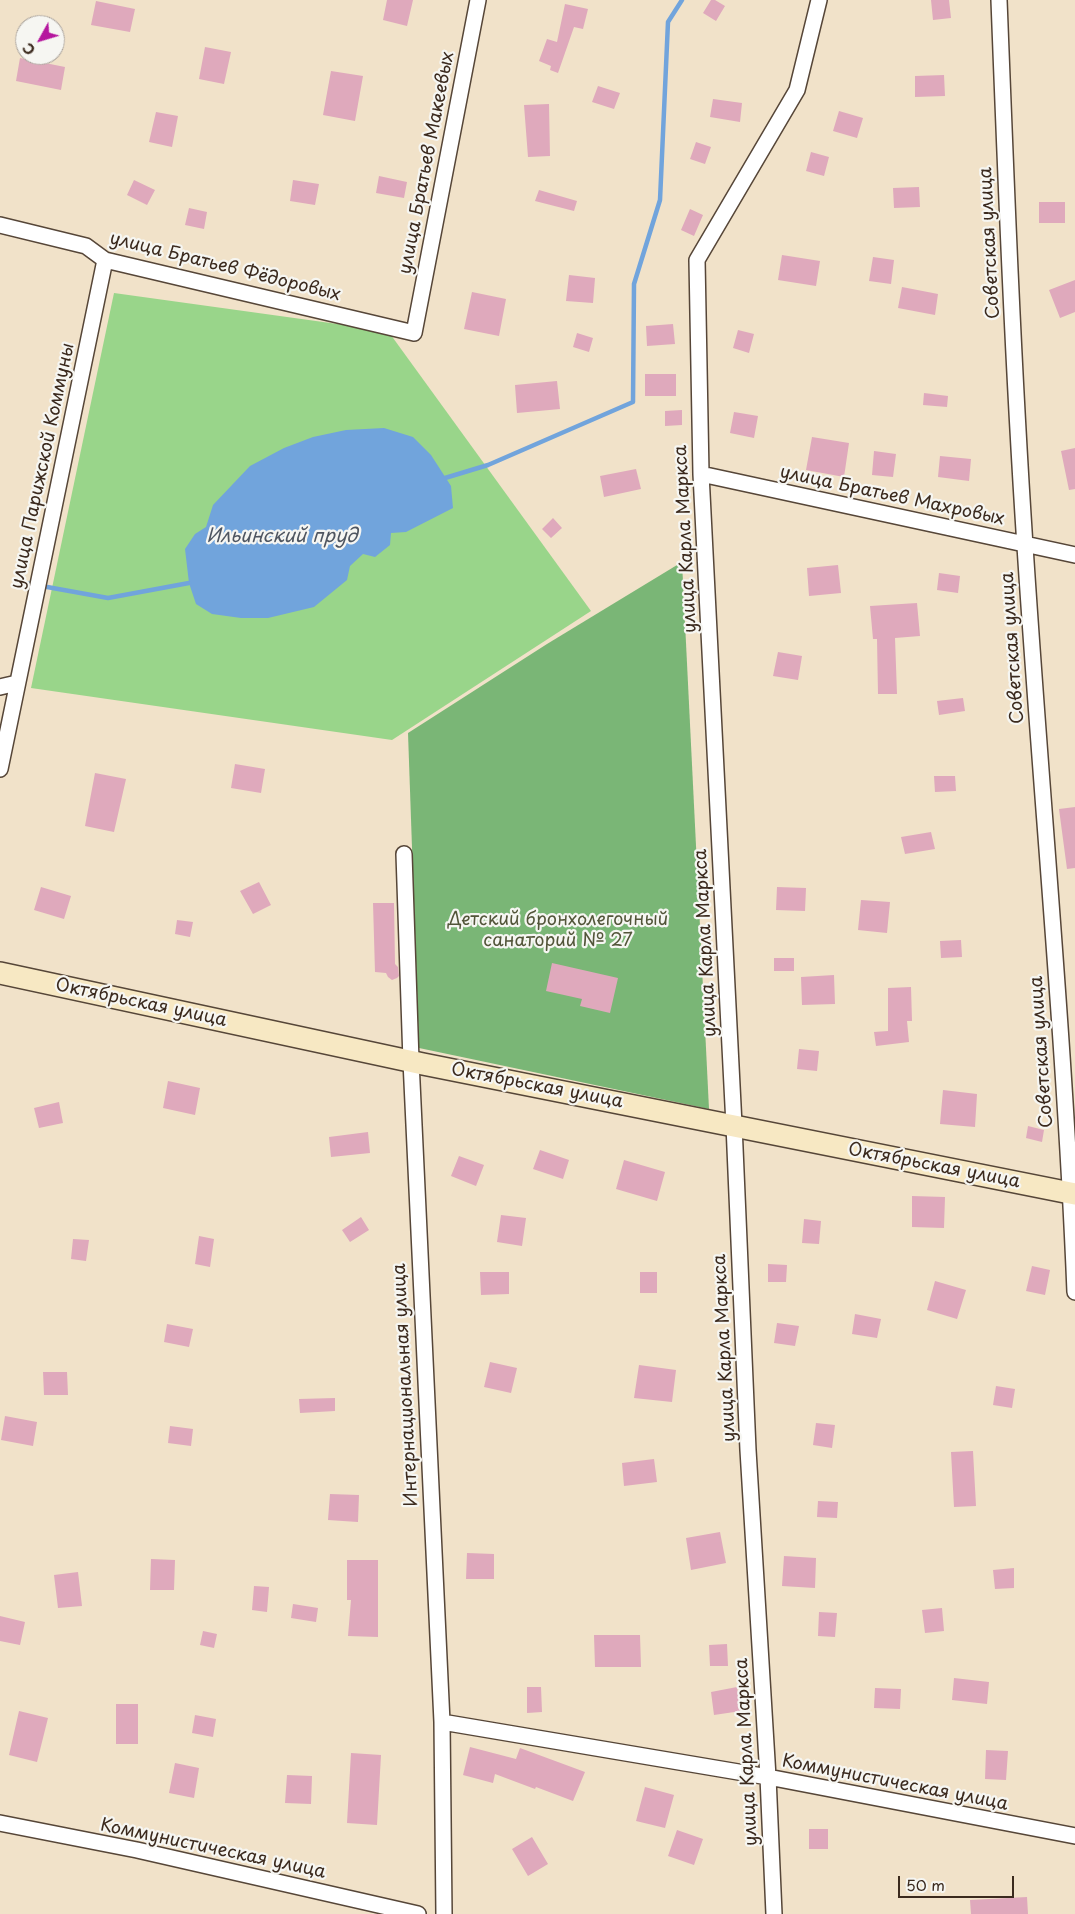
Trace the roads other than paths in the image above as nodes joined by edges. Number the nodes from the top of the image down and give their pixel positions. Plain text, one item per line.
1 (478, 0) edge
2 (819, 0) edge
3 (999, 0) edge
4 (0, 225) edge
5 (105, 260) junction
6 (414, 334) joint
7 (701, 474) junction
8 (1025, 544) junction
9 (1075, 555) edge
10 (17, 683) junction
11 (0, 687) edge
12 (0, 769) edge
13 (404, 854) dead end
14 (0, 972) edge
15 (410, 1061) junction
16 (734, 1125) junction
17 (1073, 1194) edge
18 (1075, 1292) edge
19 (442, 1722) junction
20 (768, 1777) junction
21 (0, 1823) edge
22 (1075, 1836) edge
23 (418, 1914) edge
24 (444, 1914) edge
25 (774, 1914) edge

1 - 6 street, улица Братьев Макеевых
2 - 7 street, улица Карла Маркса
3 - 8 street, Советская улица
4 - 5 street, улица Братьев Фёдоровых
5 - 6 street, улица Братьев Фёдоровых
5 - 10 street, улица Парижской Коммуны
7 - 8 street, улица Братьев Махровых
7 - 16 street, улица Карла Маркса
8 - 9 street, улица Братьев Махровых
8 - 17 street, Советская улица
10 - 11 street
10 - 12 street, улица Парижской Коммуны
13 - 15 street, Интернациональная улица
14 - 15 main road, Октябрьская улица
15 - 16 main road, Октябрьская улица
15 - 19 street, Интернациональная улица
16 - 17 main road, Октябрьская улица
16 - 20 street, улица Карла Маркса
17 - 18 street, Советская улица
19 - 20 street, Коммунистическая улица
19 - 24 street, Интернациональная улица
20 - 22 street, Коммунистическая улица
20 - 25 street, улица Карла Маркса
21 - 23 street, Коммунистическая улица

